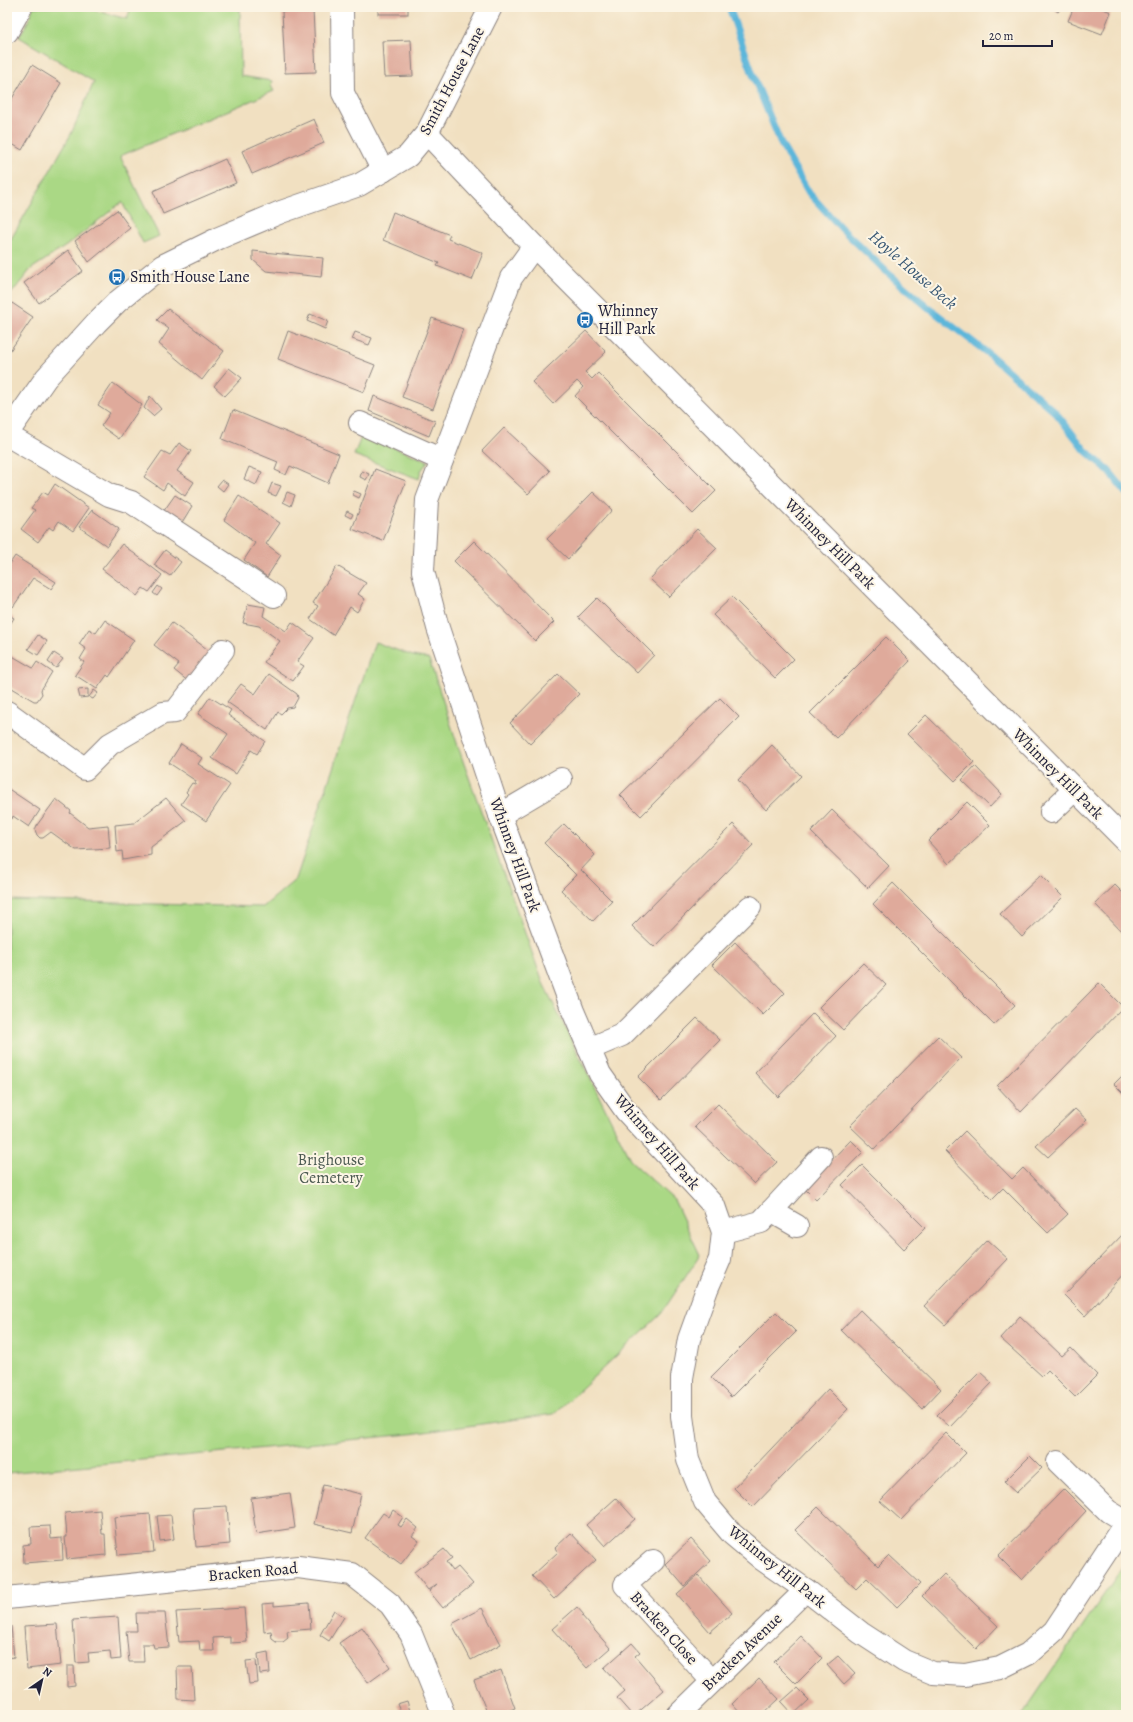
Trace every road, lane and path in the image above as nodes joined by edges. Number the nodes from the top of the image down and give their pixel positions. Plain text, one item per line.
1 (342, 7) edge
2 (491, 7) edge
3 (15, 10) edge
4 (7, 32) edge
5 (427, 133) junction
6 (383, 171) junction
7 (534, 246) junction
8 (360, 423) dead end
9 (7, 435) edge
10 (442, 460) junction
11 (274, 596) dead end
12 (223, 650) dead end
13 (7, 712) edge
14 (561, 779) dead end
15 (1074, 790) junction
16 (1051, 812) dead end
17 (500, 815) junction
18 (1126, 841) edge
19 (750, 906) dead end
20 (589, 1049) junction
21 (821, 1157) dead end
22 (770, 1210) junction
23 (797, 1226) dead end
24 (723, 1232) junction
25 (1058, 1462) dead end
26 (1126, 1522) edge
27 (653, 1561) dead end
28 (806, 1590) junction
29 (7, 1598) edge
30 (712, 1681) junction
31 (444, 1715) edge
32 (678, 1715) edge

1 - 6 street
2 - 5 street, Smith House Lane
3 - 4 street
5 - 6 street, Smith House Lane
5 - 7 street, Whinney Hill Park
6 - 9 street, Smith House Lane
7 - 10 street, Whinney Hill Park
7 - 15 street, Whinney Hill Park
8 - 10 street
9 - 11 street
10 - 17 street, Whinney Hill Park
12 - 13 street
14 - 17 street
15 - 16 street
15 - 18 street, Whinney Hill Park
17 - 20 street, Whinney Hill Park
19 - 20 street
20 - 24 street, Whinney Hill Park
21 - 22 street
22 - 23 street
22 - 24 street
24 - 28 street, Whinney Hill Park
25 - 26 street
26 - 28 street, Whinney Hill Park
27 - 30 street, Bracken Close
28 - 30 street, Bracken Avenue
29 - 31 street, Bracken Road
30 - 32 street, Bracken Avenue

